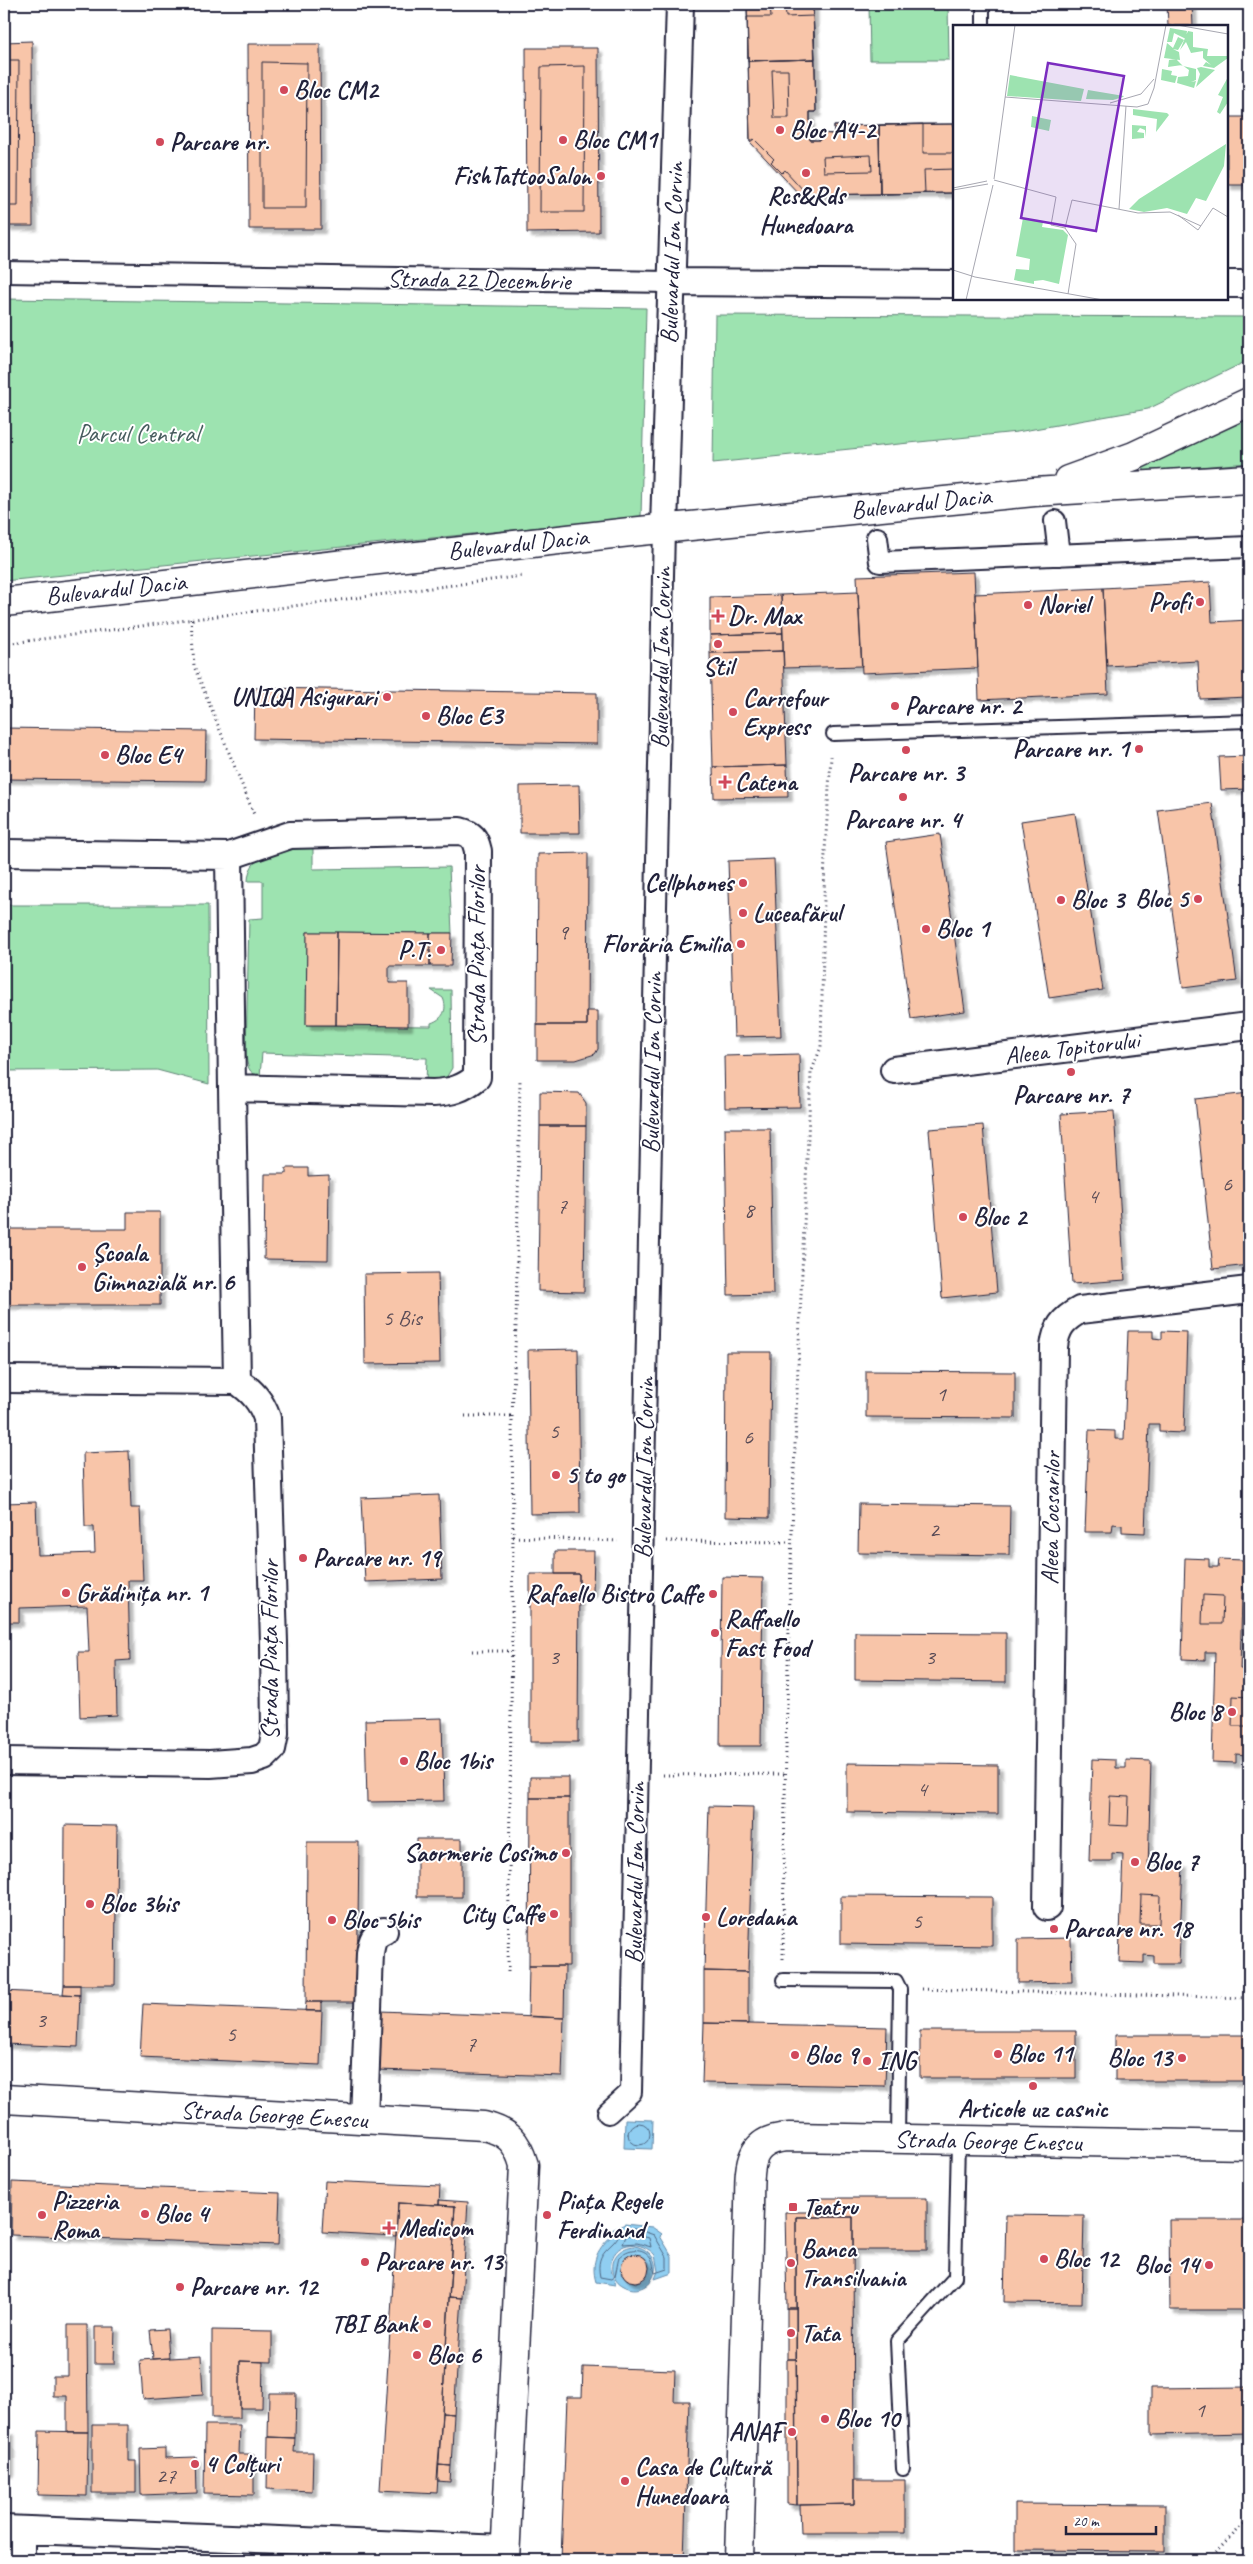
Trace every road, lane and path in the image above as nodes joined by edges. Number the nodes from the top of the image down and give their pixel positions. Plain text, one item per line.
1 (680, 4) edge
2 (983, 4) edge
3 (983, 25) edge
4 (4, 272) edge
5 (671, 282) junction
6 (953, 284) edge
7 (1228, 284) edge
8 (1249, 284) edge
9 (1249, 402) edge
10 (1249, 479) edge
11 (1034, 492) junction
12 (1055, 521) dead end
13 (664, 528) junction
14 (878, 538) dead end
15 (1249, 547) edge
16 (1058, 555) junction
17 (526, 576) dead end
18 (4, 602) edge
19 (191, 619) junction
20 (4, 644) edge
21 (1249, 721) edge
22 (833, 734) joint
23 (266, 843) junction
24 (4, 853) edge
25 (229, 856) junction
26 (1249, 1026) edge
27 (894, 1070) dead end
28 (520, 1078) dead end
29 (232, 1088) junction
30 (1249, 1290) edge
31 (4, 1378) edge
32 (237, 1381) junction
33 (465, 1416) dead end
34 (512, 1416) junction
35 (513, 1538) junction
36 (642, 1541) junction
37 (790, 1542) junction
38 (472, 1651) dead end
39 (512, 1652) junction
40 (4, 1761) edge
41 (784, 1774) junction
42 (637, 1776) junction
43 (1047, 1907) dead end
44 (384, 1931) dead end
45 (508, 1972) dead end
46 (783, 1980) joint
47 (900, 1989) junction
48 (1249, 1998) edge
49 (4, 2099) edge
50 (608, 2113) dead end
51 (364, 2120) junction
52 (898, 2139) junction
53 (958, 2141) junction
54 (1249, 2145) edge
55 (903, 2469) dead end
56 (1249, 2519) edge
57 (12, 2529) edge
58 (505, 2555) edge
59 (21, 2560) edge
60 (739, 2560) edge
61 (1208, 2560) edge

1 - 5 street, Bulevardul Ion Corvin
2 - 3 lane
4 - 5 street, Strada 22 Decembrie
5 - 6 street, Strada 22 Decembrie
5 - 13 street, Bulevardul Ion Corvin
7 - 8 street
9 - 11 street, Bulevardul Dacia
10 - 11 street, Bulevardul Dacia
11 - 13 street, Bulevardul Dacia
12 - 16 street
13 - 18 street, Bulevardul Dacia
13 - 36 street, Bulevardul Ion Corvin
14 - 16 street
15 - 16 street
17 - 19 path
19 - 20 path
19 - 23 path
21 - 22 lane
22 - 37 path
23 - 25 street, Strada Piața Florilor
23 - 29 street, Strada Piața Florilor
24 - 25 street, Strada Piața Florilor
25 - 29 street
26 - 27 street, Aleea Topitorului
28 - 34 path
29 - 32 street
30 - 43 street, Aleea Cocsarilor
31 - 32 street
32 - 40 street, Strada Piața Florilor
33 - 34 path
34 - 35 path
35 - 36 path
35 - 39 path
36 - 37 path
36 - 42 street, Bulevardul Ion Corvin
37 - 41 path
38 - 39 path
39 - 45 path
41 - 42 path
41 - 46 path
42 - 50 street, Bulevardul Ion Corvin
44 - 51 street
46 - 47 lane
47 - 48 path
47 - 52 lane
49 - 51 street, Strada George Enescu
51 - 58 street, Strada George Enescu
52 - 53 street, Strada George Enescu
52 - 60 street, Strada George Enescu
53 - 54 street, Strada George Enescu
53 - 55 lane
56 - 61 path
57 - 58 street
57 - 59 street

